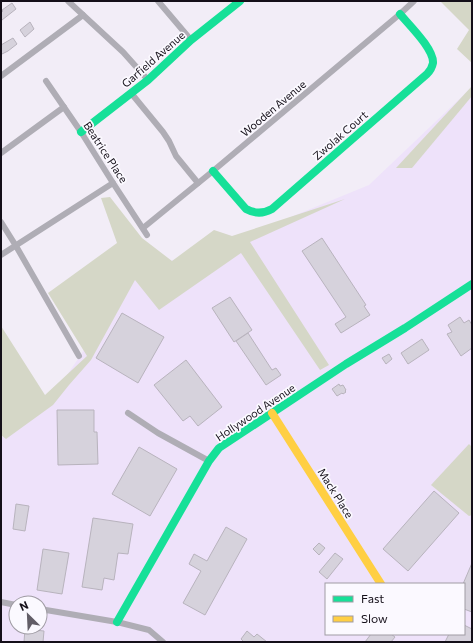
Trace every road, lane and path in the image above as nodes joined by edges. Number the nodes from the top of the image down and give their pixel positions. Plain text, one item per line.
1 (68, 1) edge
2 (158, 1) edge
3 (240, 1) edge
4 (414, 1) edge
5 (400, 14) junction
6 (83, 15) junction
7 (191, 40) junction
8 (1, 76) edge
9 (148, 80) junction
10 (46, 81) dead end
11 (131, 93) junction
12 (64, 107) junction
13 (81, 132) junction
14 (1, 153) edge
15 (213, 171) junction
16 (113, 183) junction
17 (198, 183) junction
18 (1, 222) edge
19 (143, 228) junction
20 (147, 234) dead end
21 (16, 246) junction
22 (1, 255) edge
23 (472, 284) edge
24 (79, 356) dead end
25 (128, 413) dead end
26 (272, 413) junction
27 (208, 461) junction
28 (380, 583) edge
29 (48, 610) edge
30 (117, 622) junction
31 (163, 642) edge

1 - 6 street
2 - 7 street
3 - 7 street, Garfield Avenue
4 - 5 street, Wooden Avenue
5 - 15 street, Wooden Avenue
5 - 15 street, Zwolak Court
6 - 8 street
6 - 9 street
7 - 9 street, Garfield Avenue
9 - 11 street, Garfield Avenue
10 - 12 street, Beatrice Place
11 - 13 street, Garfield Avenue
11 - 17 street
12 - 13 street, Beatrice Place
12 - 14 street
13 - 16 street, Beatrice Place
15 - 17 street, Wooden Avenue
16 - 19 street, Beatrice Place
16 - 21 street
17 - 19 street, Wooden Avenue
18 - 21 street
19 - 20 street, Beatrice Place
21 - 22 street
21 - 24 street
23 - 26 street, Hollywood Avenue
25 - 27 street
26 - 27 street, Hollywood Avenue
26 - 28 street, Mack Place
27 - 30 street, Hollywood Avenue
29 - 30 street
30 - 31 street

